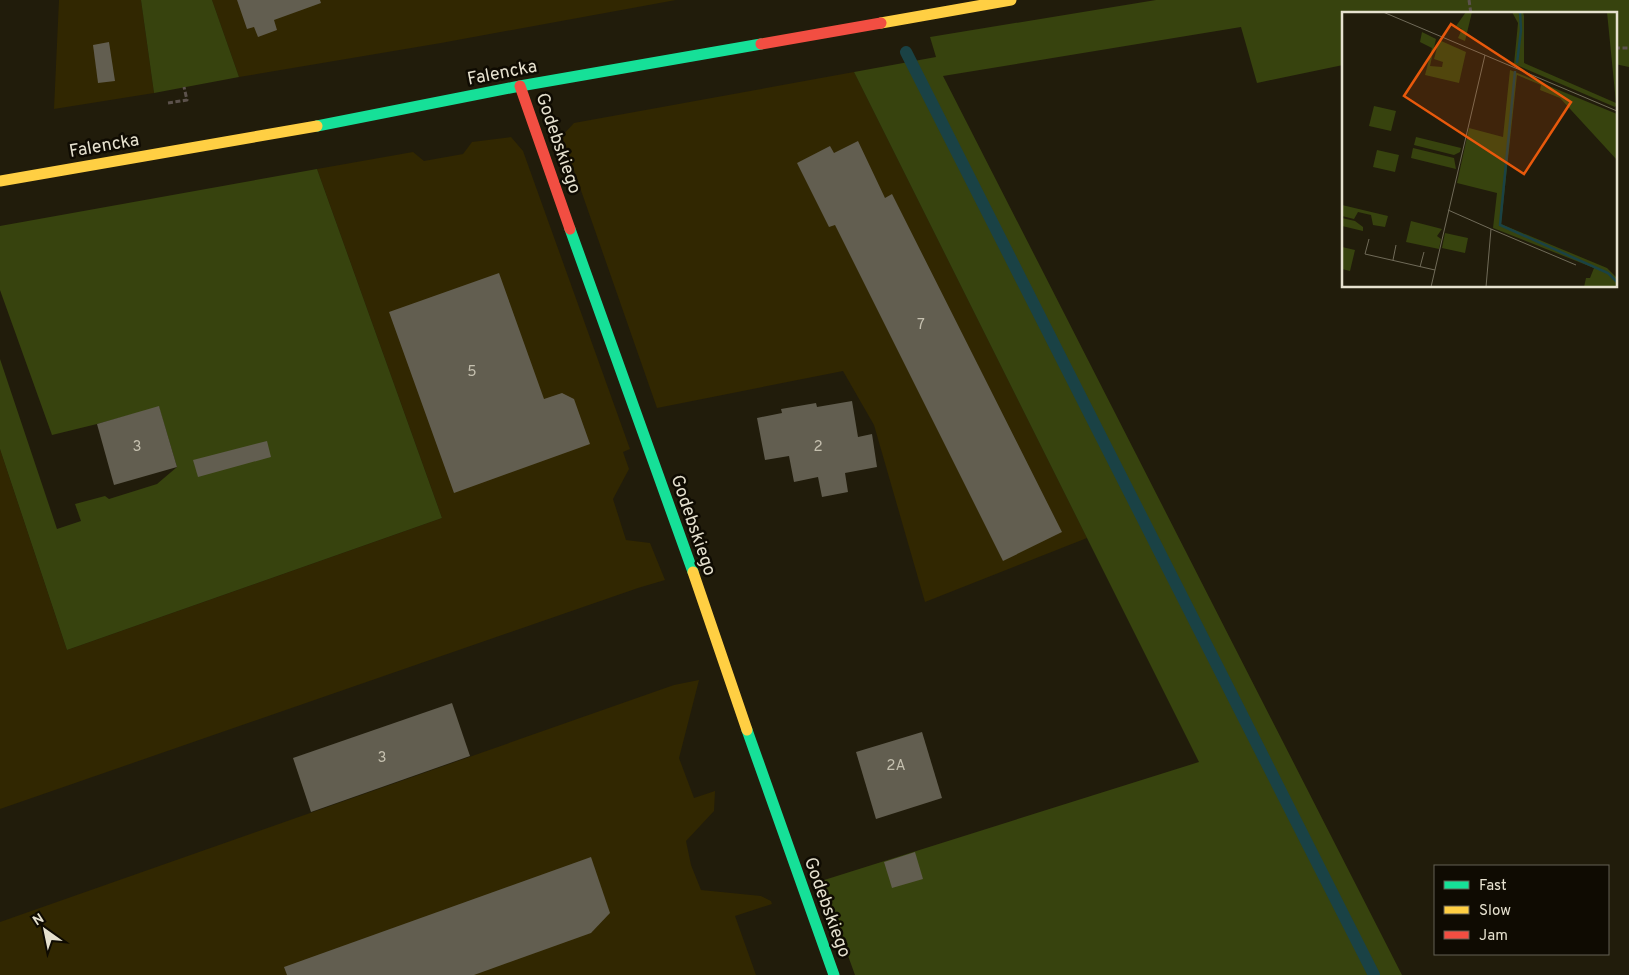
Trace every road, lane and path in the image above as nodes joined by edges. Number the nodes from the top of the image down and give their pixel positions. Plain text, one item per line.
1 (1011, 0) edge
2 (1616, 48) edge
3 (1629, 48) edge
4 (520, 86) junction
5 (184, 87) dead end
6 (168, 104) dead end
7 (0, 181) edge
8 (834, 975) edge

1 - 4 street, Falencka
2 - 3 path
4 - 7 street, Falencka
4 - 8 street, Godebskiego
5 - 6 path

